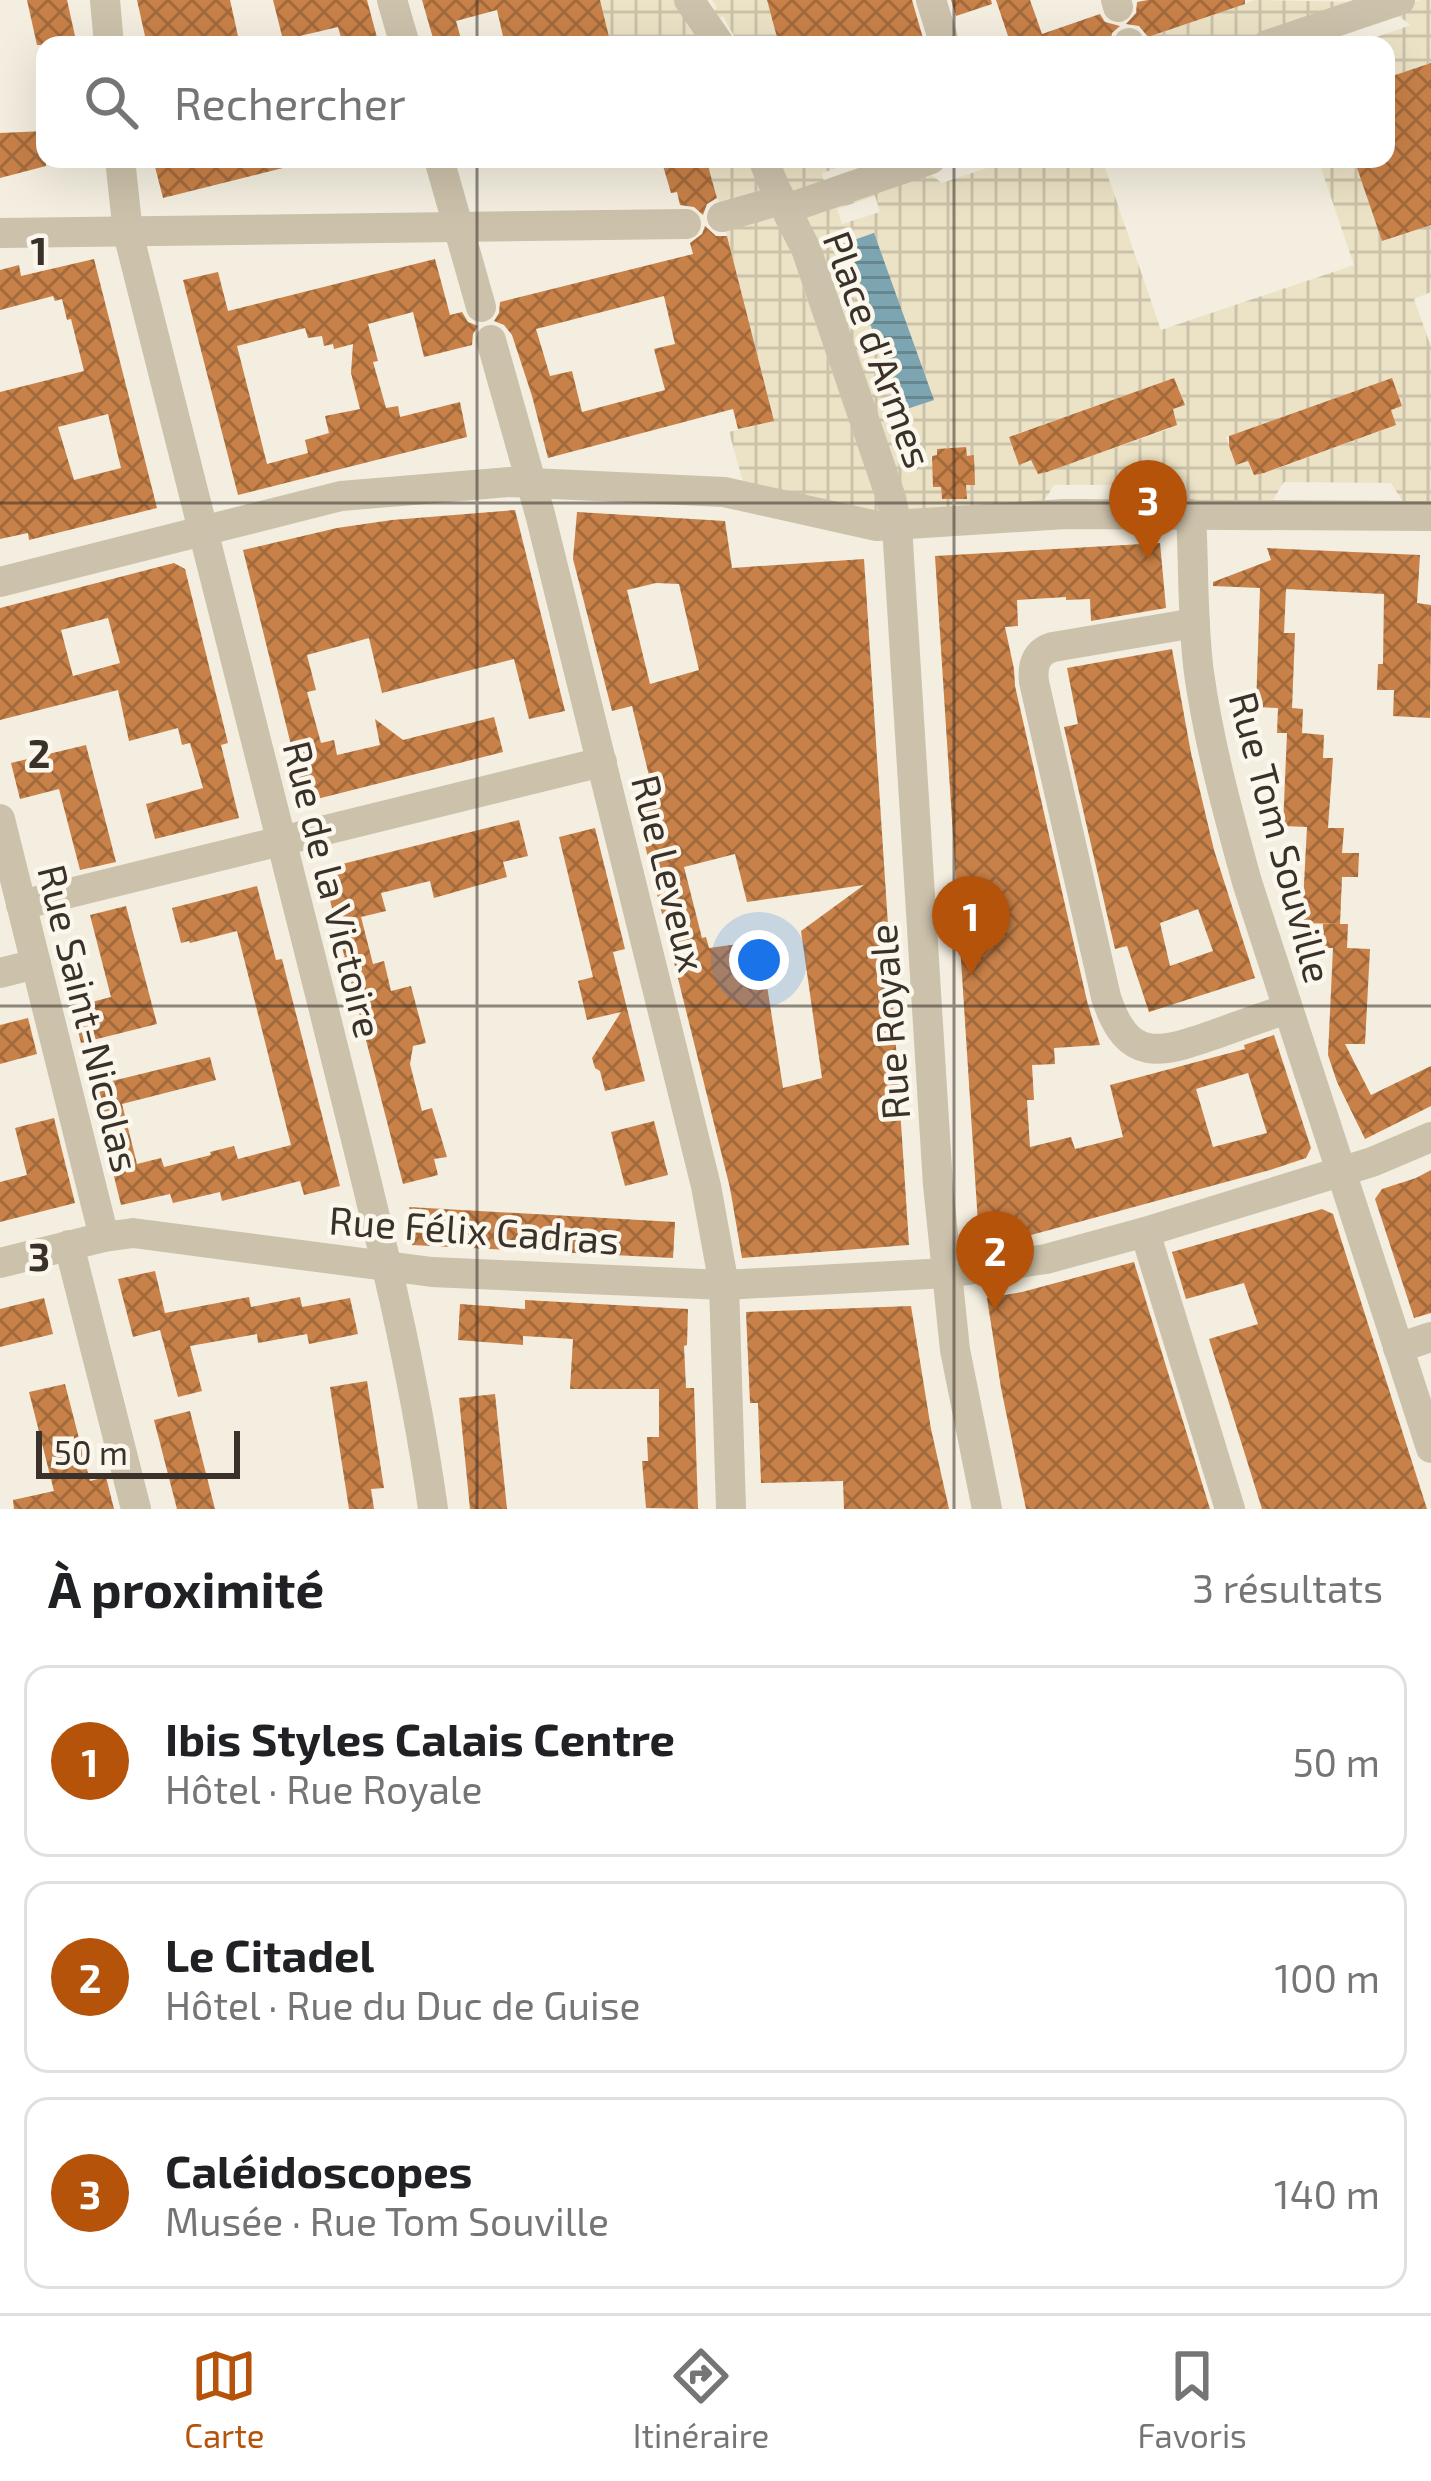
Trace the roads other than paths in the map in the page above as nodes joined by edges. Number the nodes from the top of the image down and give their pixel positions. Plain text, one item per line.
1 (105, 0) edge
2 (392, 0) edge
3 (689, 0) edge
4 (931, 0) edge
5 (1400, 0) edge
6 (108, 36) edge
7 (402, 36) edge
8 (714, 36) edge
9 (942, 36) edge
10 (1294, 36) edge
11 (121, 168) edge
12 (442, 168) edge
13 (768, 168) edge
14 (902, 168) edge
15 (784, 204) junction
16 (722, 217) dead end
17 (686, 224) dead end
18 (459, 228) junction
19 (0, 232) edge
20 (128, 232) junction
21 (482, 307) dead end
22 (491, 340) dead end
23 (532, 482) junction
24 (1191, 514) junction
25 (1431, 516) edge
26 (896, 526) junction
27 (205, 530) junction
28 (0, 582) edge
29 (1195, 623) junction
30 (602, 762) junction
31 (0, 819) edge
32 (282, 841) junction
33 (5, 859) edge
34 (22, 905) junction
35 (36, 964) junction
36 (0, 973) edge
37 (1287, 1009) junction
38 (1431, 1137) edge
39 (1341, 1172) junction
40 (1145, 1232) junction
41 (104, 1237) junction
42 (69, 1245) junction
43 (0, 1263) edge
44 (387, 1268) junction
45 (947, 1274) junction
46 (724, 1285) junction
47 (1431, 1337) edge
48 (1398, 1348) junction
49 (1431, 1448) edge
50 (136, 1509) edge
51 (433, 1509) edge
52 (730, 1509) edge
53 (987, 1509) edge
54 (1230, 1509) edge

1 - 6 street
2 - 7 street
3 - 8 street
4 - 9 street
5 - 10 street
11 - 20 street, Rue de la Victoire
12 - 18 street
13 - 15 street
14 - 15 street, Place d'Armes
15 - 16 street
15 - 26 street, Place d'Armes
17 - 18 street
18 - 20 street
18 - 21 street
19 - 20 street
20 - 27 street, Rue de la Victoire
22 - 23 street, Rue Leveux
23 - 26 street
23 - 27 street
23 - 30 street, Rue Leveux
24 - 25 street
24 - 26 street
24 - 29 street, Rue Tom Souville
26 - 45 street, Rue Royale
27 - 28 street
27 - 32 street, Rue de la Victoire
29 - 37 street, Rue Tom Souville
29 - 37 street
30 - 32 street
30 - 46 street, Rue Leveux
31 - 33 street, Rue Saint-Nicolas
32 - 34 street
32 - 44 street, Rue de la Victoire
33 - 34 street, Rue Saint-Nicolas
34 - 35 street, Rue Saint-Nicolas
35 - 36 street
35 - 41 street, Rue Saint-Nicolas
37 - 39 street, Rue Tom Souville
38 - 39 street, Rue Félix Cadras
39 - 40 street, Rue Félix Cadras
39 - 48 street, Rue Tom Souville
40 - 45 street, Rue Félix Cadras
40 - 54 street
41 - 42 street, Rue Félix Cadras
41 - 44 street, Rue Félix Cadras
42 - 43 street, Rue Félix Cadras
42 - 50 street
44 - 46 street, Rue Félix Cadras
44 - 51 street, Rue de la Victoire
45 - 46 street, Rue Félix Cadras
45 - 53 street, Rue Royale
46 - 52 street, Rue Leveux
47 - 48 street
48 - 49 street, Rue Tom Souville

